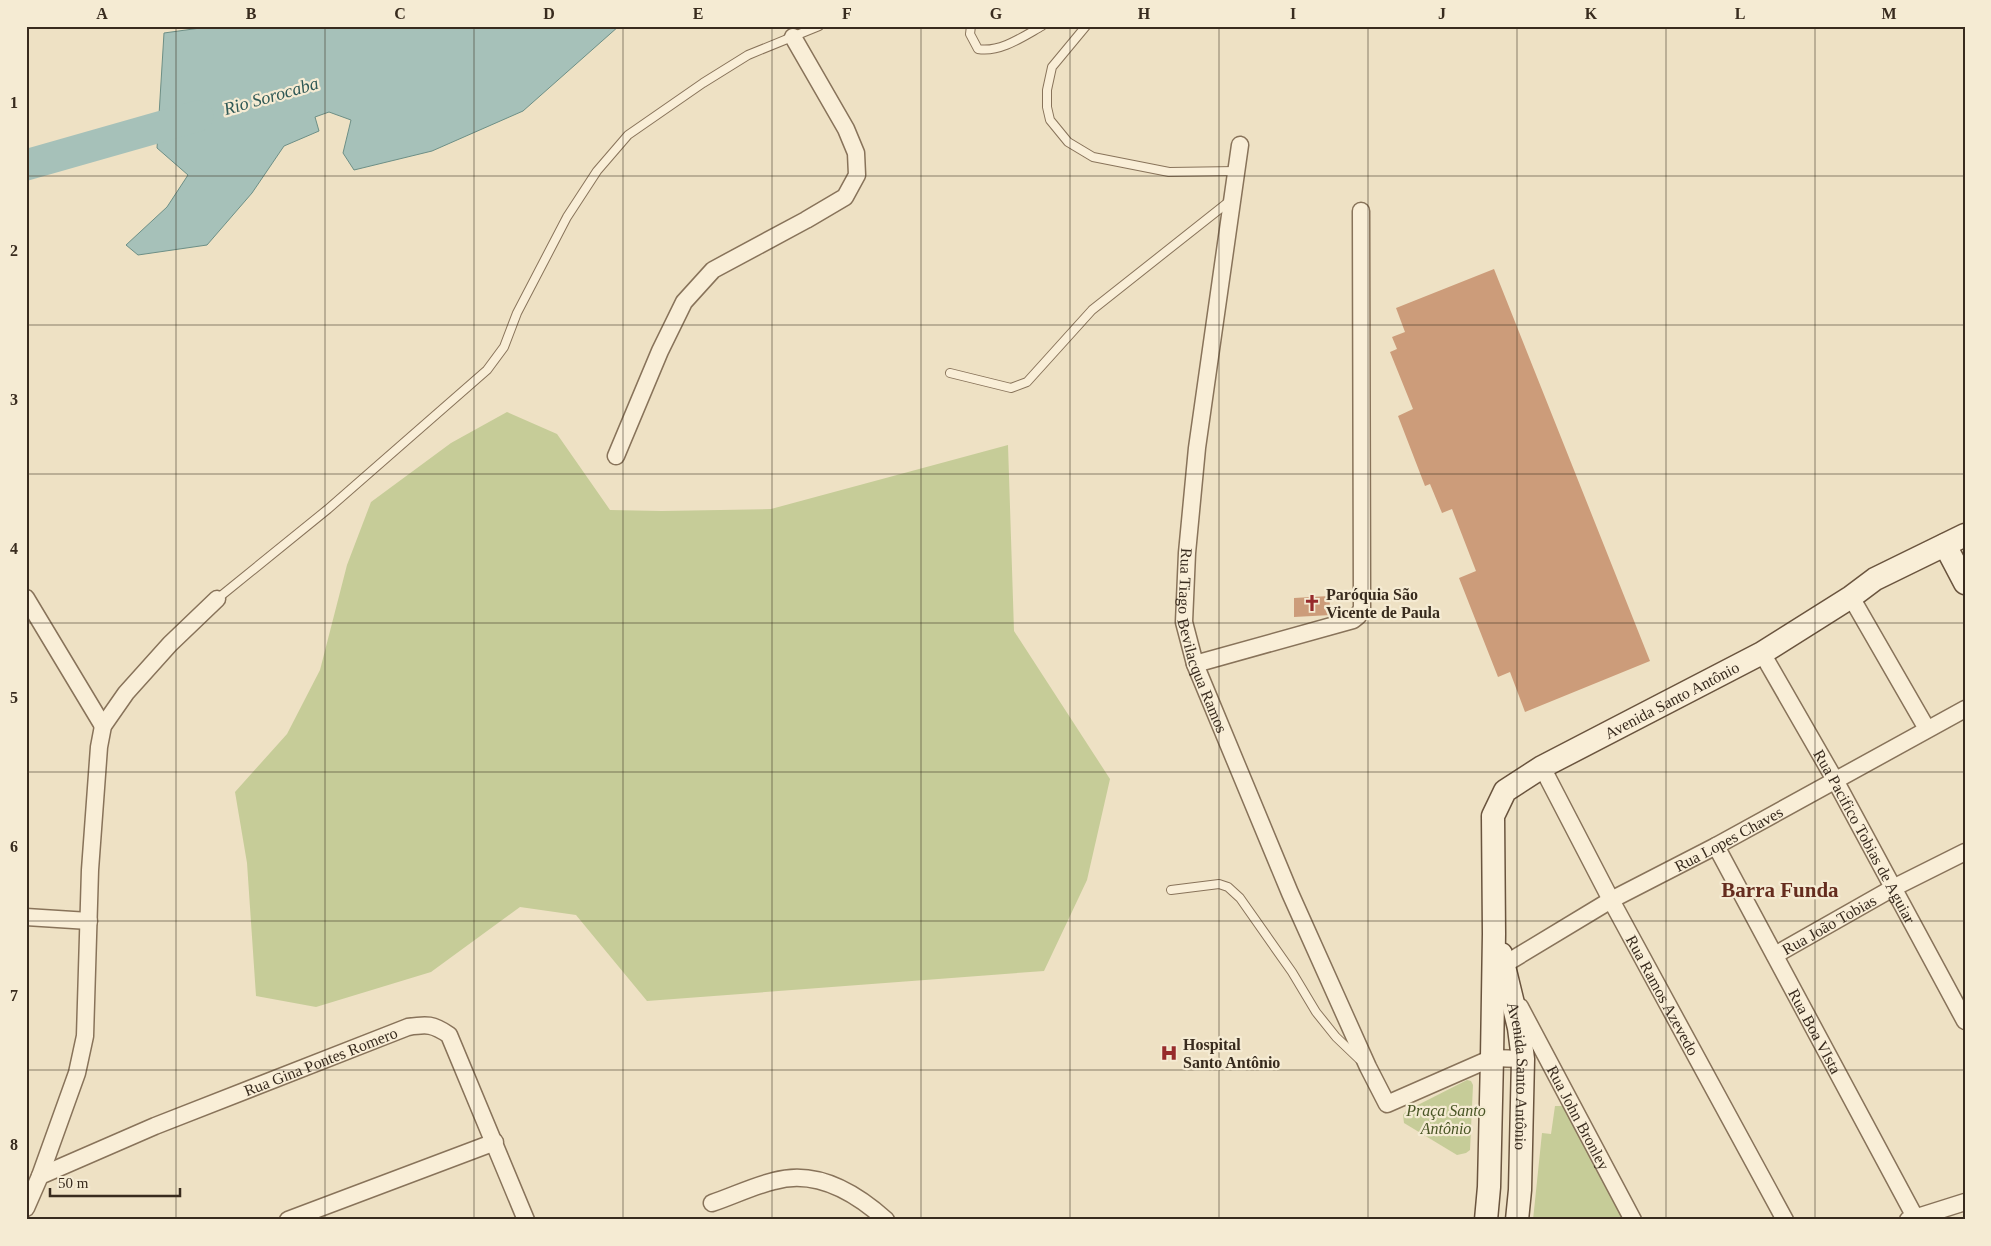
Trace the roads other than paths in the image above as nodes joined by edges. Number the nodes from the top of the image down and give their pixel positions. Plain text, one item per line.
1 (819, 26) edge
2 (971, 26) edge
3 (1042, 26) edge
4 (1086, 26) edge
5 (793, 37) junction
6 (1240, 145) dead end
7 (1237, 171) junction
8 (1233, 199) junction
9 (1360, 211) dead end
10 (950, 373) dead end
11 (616, 456) dead end
12 (1965, 535) edge
13 (1945, 545) junction
14 (1965, 583) edge
15 (1851, 597) junction
16 (26, 598) edge
17 (217, 599) joint
18 (1762, 653) junction
19 (1195, 664) junction
20 (1965, 709) edge
21 (103, 726) junction
22 (1927, 729) junction
23 (1542, 767) junction
24 (1835, 780) junction
25 (1716, 846) junction
26 (1965, 852) edge
27 (1893, 888) junction
28 (1171, 890) dead end
29 (1611, 900) junction
30 (26, 917) edge
31 (89, 921) junction
32 (1775, 955) junction
33 (1499, 968) junction
34 (1510, 988) junction
35 (1965, 1021) edge
36 (1492, 1058) junction
37 (1523, 1059) junction
38 (1368, 1067) junction
39 (494, 1142) junction
40 (40, 1176) junction
41 (1965, 1202) edge
42 (712, 1203) dead end
43 (26, 1208) edge
44 (1912, 1218) edge
45 (288, 1220) edge
46 (526, 1220) edge
47 (886, 1220) edge
48 (1486, 1220) edge
49 (1517, 1220) edge
50 (1633, 1220) edge
51 (1785, 1220) edge

1 - 5 lane
2 - 3 lane
4 - 7 lane
5 - 11 street
5 - 17 lane
6 - 7 street, Rua Tiago Bevilacqua Ramos
7 - 8 street, Rua Tiago Bevilacqua Ramos
8 - 10 lane
8 - 19 street, Rua Tiago Bevilacqua Ramos
9 - 19 street
12 - 13 main road, Avenida Santo Antônio
13 - 14 main road
13 - 15 main road, Avenida Santo Antônio
15 - 18 main road, Avenida Santo Antônio
15 - 22 street
16 - 21 street
17 - 21 street
18 - 23 main road, Avenida Santo Antônio
18 - 24 street, Rua Pacifico Tobias de Aguiar
19 - 38 street, Rua Tiago Bevilacqua Ramos
20 - 22 street, Rua Lopes Chaves
21 - 31 street
22 - 24 street, Rua Lopes Chaves
23 - 29 street, Rua Ramos Azevedo
23 - 33 main road, Avenida Santo Antônio
24 - 25 street, Rua Lopes Chaves
24 - 27 street, Rua Pacifico Tobias de Aguiar
25 - 29 street, Rua Lopes Chaves
25 - 32 street, Rua Boa VIsta
26 - 27 street, Rua João Tobias
27 - 32 street, Rua João Tobias
27 - 35 street, Rua Pacifico Tobias de Aguiar
28 - 38 lane
29 - 33 street, Rua Lopes Chaves
29 - 51 street, Rua Ramos Azevedo
30 - 31 street
31 - 40 street
32 - 44 street, Rua Boa VIsta
33 - 34 main road, Avenida Santo Antônio
33 - 36 main road, Avenida Santo Antônio
34 - 37 main road, Avenida Santo Antônio
34 - 50 street, Rua John Bronley
36 - 37 street
36 - 38 street, Rua Tiago Bevilacqua Ramos
36 - 48 main road, Avenida Santo Antônio
37 - 49 main road, Avenida Santo Antônio
39 - 40 street, Rua Gina Pontes Romero
39 - 45 street
39 - 46 street, Rua Gina Pontes Romero
40 - 43 street
41 - 44 street
42 - 47 street

